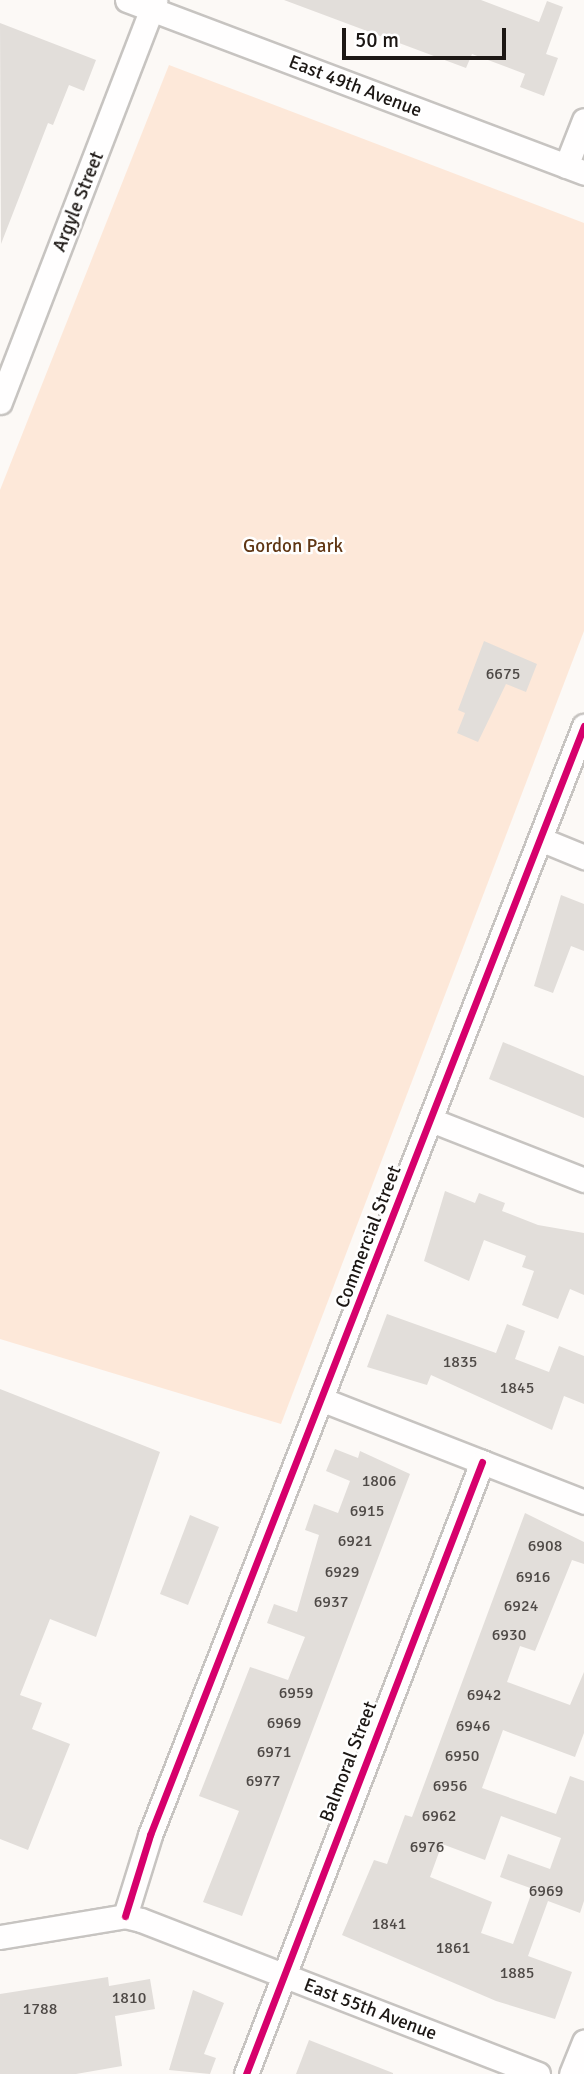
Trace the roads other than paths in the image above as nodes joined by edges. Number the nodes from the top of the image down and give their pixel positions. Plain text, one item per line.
1 (127, 0) edge
2 (153, 5) edge
3 (584, 120) edge
4 (575, 170) edge
5 (0, 402) edge
6 (584, 726) edge
7 (540, 839) junction
8 (584, 857) edge
9 (431, 1120) junction
10 (584, 1180) edge
11 (323, 1400) junction
12 (482, 1462) junction
13 (584, 1502) edge
14 (125, 1916) junction
15 (0, 1937) edge
16 (284, 1976) junction
17 (584, 2042) edge
18 (246, 2074) edge
19 (538, 2074) edge
20 (571, 2074) edge

1 - 2 street, East 49th Avenue
2 - 4 street, East 49th Avenue
2 - 5 street, Argyle Street
3 - 4 street
6 - 7 street, Commercial Street
7 - 8 street
7 - 9 street, Commercial Street
9 - 10 street
9 - 11 street, Commercial Street
11 - 12 street
11 - 14 street, Commercial Street
12 - 13 street
12 - 16 street, Balmoral Street
14 - 15 street
14 - 16 street, East 55th Avenue
16 - 18 street, Balmoral Street
16 - 19 street, East 55th Avenue
17 - 20 street

